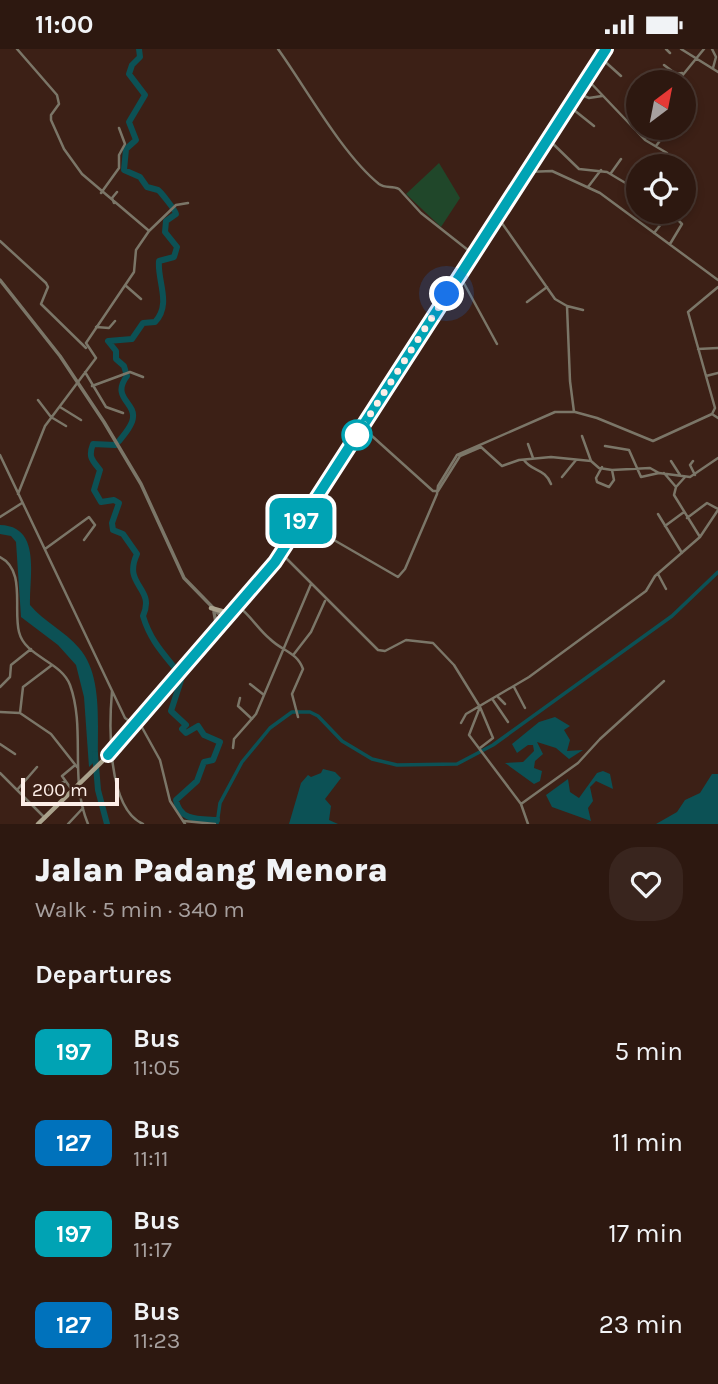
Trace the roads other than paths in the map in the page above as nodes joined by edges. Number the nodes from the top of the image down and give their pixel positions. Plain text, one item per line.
1 (17, 49) edge
2 (278, 49) edge
3 (606, 49) edge
4 (666, 49) edge
5 (681, 49) edge
6 (704, 49) edge
7 (712, 49) edge
8 (670, 53) dead end
9 (697, 57) junction
10 (601, 58) junction
11 (664, 65) dead end
12 (713, 68) junction
13 (671, 70) edge
14 (685, 70) edge
15 (718, 72) edge
16 (621, 76) dead end
17 (587, 79) junction
18 (577, 93) junction
19 (602, 96) junction
20 (569, 106) junction
21 (626, 121) edge
22 (594, 126) dead end
23 (119, 128) dead end
24 (548, 138) junction
25 (645, 140) edge
26 (660, 140) edge
27 (656, 146) junction
28 (667, 154) edge
29 (621, 159) dead end
30 (601, 170) junction
31 (526, 172) junction
32 (610, 173) junction
33 (626, 183) edge
34 (588, 187) junction
35 (117, 192) dead end
36 (101, 193) junction
37 (188, 202) dead end
38 (114, 203) junction
39 (497, 216) junction
40 (661, 224) edge
41 (682, 224) edge
42 (149, 231) junction
43 (653, 234) junction
44 (0, 241) edge
45 (670, 245) junction
46 (473, 254) junction
47 (460, 276) junction
48 (0, 280) edge
49 (718, 280) edge
50 (125, 285) junction
51 (547, 287) junction
52 (718, 287) edge
53 (141, 299) dead end
54 (527, 302) dead end
55 (567, 306) junction
56 (583, 310) dead end
57 (115, 321) dead end
58 (96, 327) junction
59 (498, 344) dead end
60 (718, 348) edge
61 (698, 349) junction
62 (96, 358) junction
63 (85, 372) junction
64 (718, 373) edge
65 (706, 376) junction
66 (143, 377) dead end
67 (78, 381) junction
68 (92, 386) junction
69 (38, 400) dead end
70 (59, 406) junction
71 (575, 412) junction
72 (122, 413) dead end
73 (712, 414) junction
74 (51, 417) junction
75 (718, 418) edge
76 (81, 420) dead end
77 (66, 426) dead end
78 (362, 427) junction
79 (582, 436) dead end
80 (528, 444) dead end
81 (605, 446) dead end
82 (0, 455) edge
83 (718, 458) edge
84 (533, 459) junction
85 (524, 460) junction
86 (576, 460) junction
87 (591, 461) junction
88 (671, 461) dead end
89 (693, 461) dead end
90 (602, 467) junction
91 (638, 469) junction
92 (612, 470) junction
93 (659, 473) junction
94 (664, 473) junction
95 (680, 475) junction
96 (695, 475) junction
97 (562, 477) dead end
98 (685, 477) junction
99 (551, 484) dead end
100 (676, 487) junction
101 (437, 491) junction
102 (18, 494) junction
103 (22, 503) junction
104 (718, 510) edge
105 (684, 512) junction
106 (658, 514) dead end
107 (0, 517) edge
108 (687, 518) junction
109 (301, 521) junction
110 (665, 526) junction
111 (700, 537) junction
112 (83, 540) dead end
113 (45, 549) junction
114 (281, 553) junction
115 (682, 554) junction
116 (0, 557) edge
117 (658, 574) junction
118 (311, 584) junction
119 (666, 589) dead end
120 (326, 600) junction
121 (238, 606) junction
122 (211, 608) junction
123 (226, 620) junction
124 (216, 631) junction
125 (284, 648) junction
126 (31, 649) junction
127 (294, 654) junction
128 (52, 664) junction
129 (531, 675) junction
130 (536, 681) dead end
131 (664, 681) dead end
132 (250, 684) dead end
133 (0, 687) edge
134 (514, 687) junction
135 (112, 690) junction
136 (264, 695) junction
137 (498, 697) junction
138 (240, 698) dead end
139 (493, 700) junction
140 (505, 703) dead end
141 (480, 707) junction
142 (525, 708) dead end
143 (0, 712) edge
144 (20, 713) junction
145 (298, 717) dead end
146 (252, 719) junction
147 (508, 722) dead end
148 (460, 723) dead end
149 (138, 724) junction
150 (0, 744) edge
151 (233, 748) dead end
152 (480, 750) junction
153 (111, 753) junction
154 (15, 754) dead end
155 (76, 766) junction
156 (37, 767) dead end
157 (0, 773) edge
158 (64, 782) junction
159 (78, 785) junction
160 (17, 790) junction
161 (72, 790) junction
162 (46, 791) dead end
163 (521, 804) junction
164 (83, 808) junction
165 (45, 818) junction
166 (185, 823) edge
167 (38, 824) edge
168 (68, 824) edge
169 (88, 824) edge
170 (143, 824) edge
171 (215, 824) edge
172 (528, 824) edge

1 - 36 street
2 - 46 street
3 - 10 main road
4 - 8 street
5 - 9 street
6 - 9 street
7 - 12 street
9 - 12 street
9 - 14 street
10 - 16 street
10 - 17 main road
11 - 13 street
12 - 15 street
17 - 18 main road
17 - 19 street
18 - 19 street
18 - 20 main road
19 - 21 street
20 - 22 street
20 - 24 main road
23 - 36 street
24 - 30 street
24 - 31 main road
25 - 27 street
26 - 27 street
27 - 28 street
29 - 32 street
30 - 32 street
30 - 34 street
31 - 34 street
31 - 39 main road
32 - 33 street
34 - 43 street
35 - 38 street
36 - 38 street
37 - 42 street
38 - 42 street
39 - 46 main road
39 - 51 street
40 - 43 street
41 - 45 street
42 - 50 street
43 - 45 street
44 - 62 street
45 - 49 street
46 - 47 main road
47 - 59 street
47 - 78 main road
48 - 67 street
50 - 53 street
50 - 58 street
51 - 54 street
51 - 55 street
52 - 61 street
55 - 56 street
55 - 71 street
57 - 58 street
58 - 62 street
60 - 61 street
61 - 65 street
62 - 63 street
63 - 67 street
63 - 68 street
64 - 65 street
65 - 73 street
66 - 68 street
67 - 70 street
67 - 122 street
68 - 72 street
69 - 74 street
70 - 74 street
70 - 76 street
71 - 73 street
71 - 101 street
73 - 75 street
74 - 77 street
74 - 102 street
78 - 101 street
78 - 109 main road
79 - 87 street
80 - 84 street
81 - 91 street
82 - 102 street
83 - 96 street
84 - 85 street
84 - 86 street
85 - 99 street
85 - 101 street
86 - 87 street
86 - 97 street
87 - 90 street
88 - 95 street
89 - 96 street
90 - 92 street
90 - 92 street
91 - 92 street
91 - 93 street
91 - 93 street
93 - 94 street
94 - 95 street
94 - 100 street
95 - 98 street
96 - 98 street
98 - 100 street
100 - 105 street
101 - 109 street
102 - 103 street
103 - 107 street
103 - 113 street
104 - 108 street
104 - 111 street
105 - 108 street
105 - 110 street
106 - 110 street
108 - 111 street
109 - 114 main road
110 - 115 street
111 - 115 street
112 - 113 street
113 - 135 street
114 - 118 street
114 - 121 main road
115 - 117 street
116 - 126 street
117 - 119 street
117 - 129 street
118 - 120 street
118 - 125 street
120 - 127 street
120 - 141 street
121 - 122 main road
121 - 123 main road
121 - 125 street
122 - 123 street
122 - 124 street
123 - 124 main road
124 - 149 main road
125 - 127 street
125 - 136 street
126 - 128 street
126 - 133 street
127 - 145 street
128 - 144 street
128 - 155 street
129 - 130 street
129 - 134 street
131 - 163 street
132 - 136 street
134 - 137 street
134 - 142 street
135 - 149 street
135 - 153 street
136 - 146 street
137 - 139 street
137 - 140 street
138 - 146 street
139 - 141 street
139 - 147 street
141 - 148 street
141 - 152 street
141 - 152 street
143 - 144 street
144 - 155 street
146 - 151 street
149 - 153 main road
149 - 166 street
150 - 154 street
152 - 163 street
153 - 159 main road
153 - 170 street
155 - 158 street
155 - 159 street
156 - 160 street
157 - 160 street
158 - 161 street
158 - 162 street
159 - 161 main road
159 - 164 street
160 - 165 street
161 - 165 main road
163 - 172 street
164 - 168 street
164 - 169 street
165 - 167 main road
166 - 171 street

